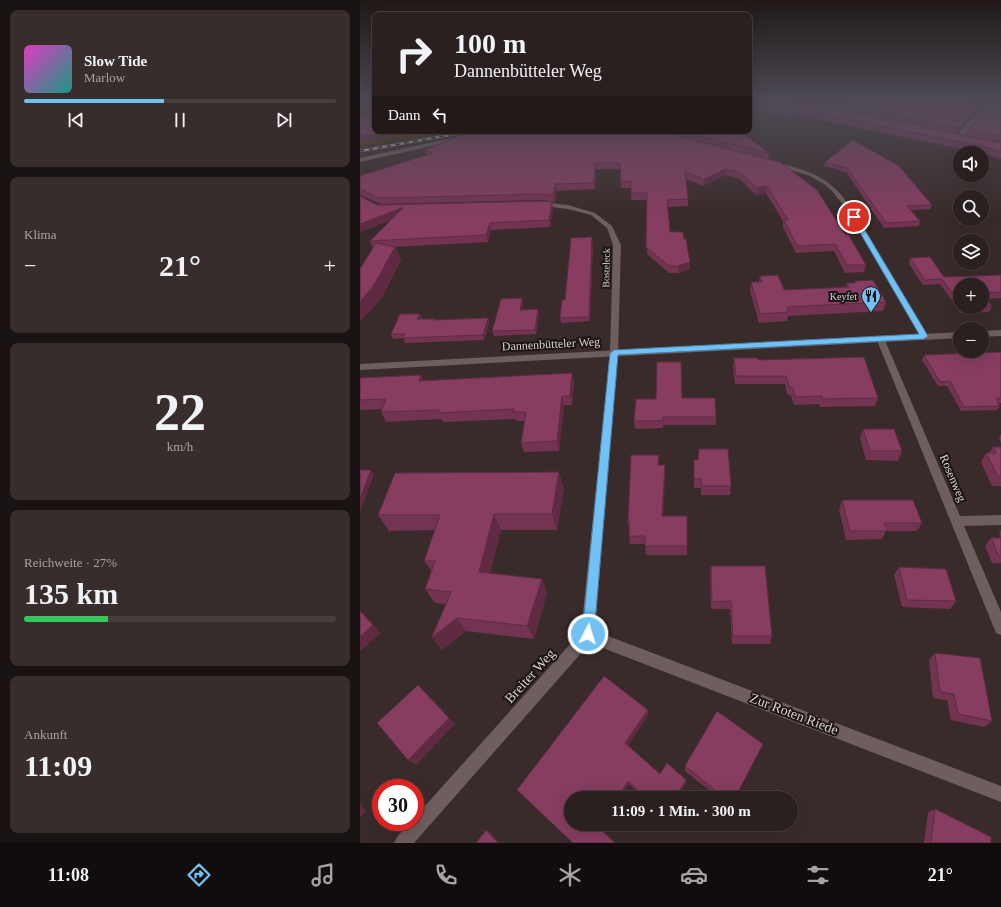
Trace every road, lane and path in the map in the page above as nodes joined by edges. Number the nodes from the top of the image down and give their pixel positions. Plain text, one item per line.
1 (460, 138) edge
2 (360, 160) edge
3 (769, 162) edge
4 (528, 204) edge
5 (1001, 333) edge
6 (989, 334) edge
7 (953, 335) edge
8 (924, 336) junction
9 (880, 338) junction
10 (614, 353) junction
11 (360, 367) edge
12 (1001, 520) edge
13 (957, 521) junction
14 (1001, 628) edge
15 (588, 634) junction
16 (1001, 794) edge
17 (403, 843) edge

1 - 2 street
3 - 8 street
4 - 10 street, Bosteleck
5 - 6 street
7 - 8 street, Dannenbütteler Weg
8 - 9 street, Dannenbütteler Weg
9 - 10 street, Dannenbütteler Weg
9 - 13 street, Rosenweg
10 - 11 street, Dannenbütteler Weg
10 - 15 street
12 - 13 street
13 - 14 street, Rosenweg
15 - 16 street, Zur Roten Riede
15 - 17 street, Breiter Weg

